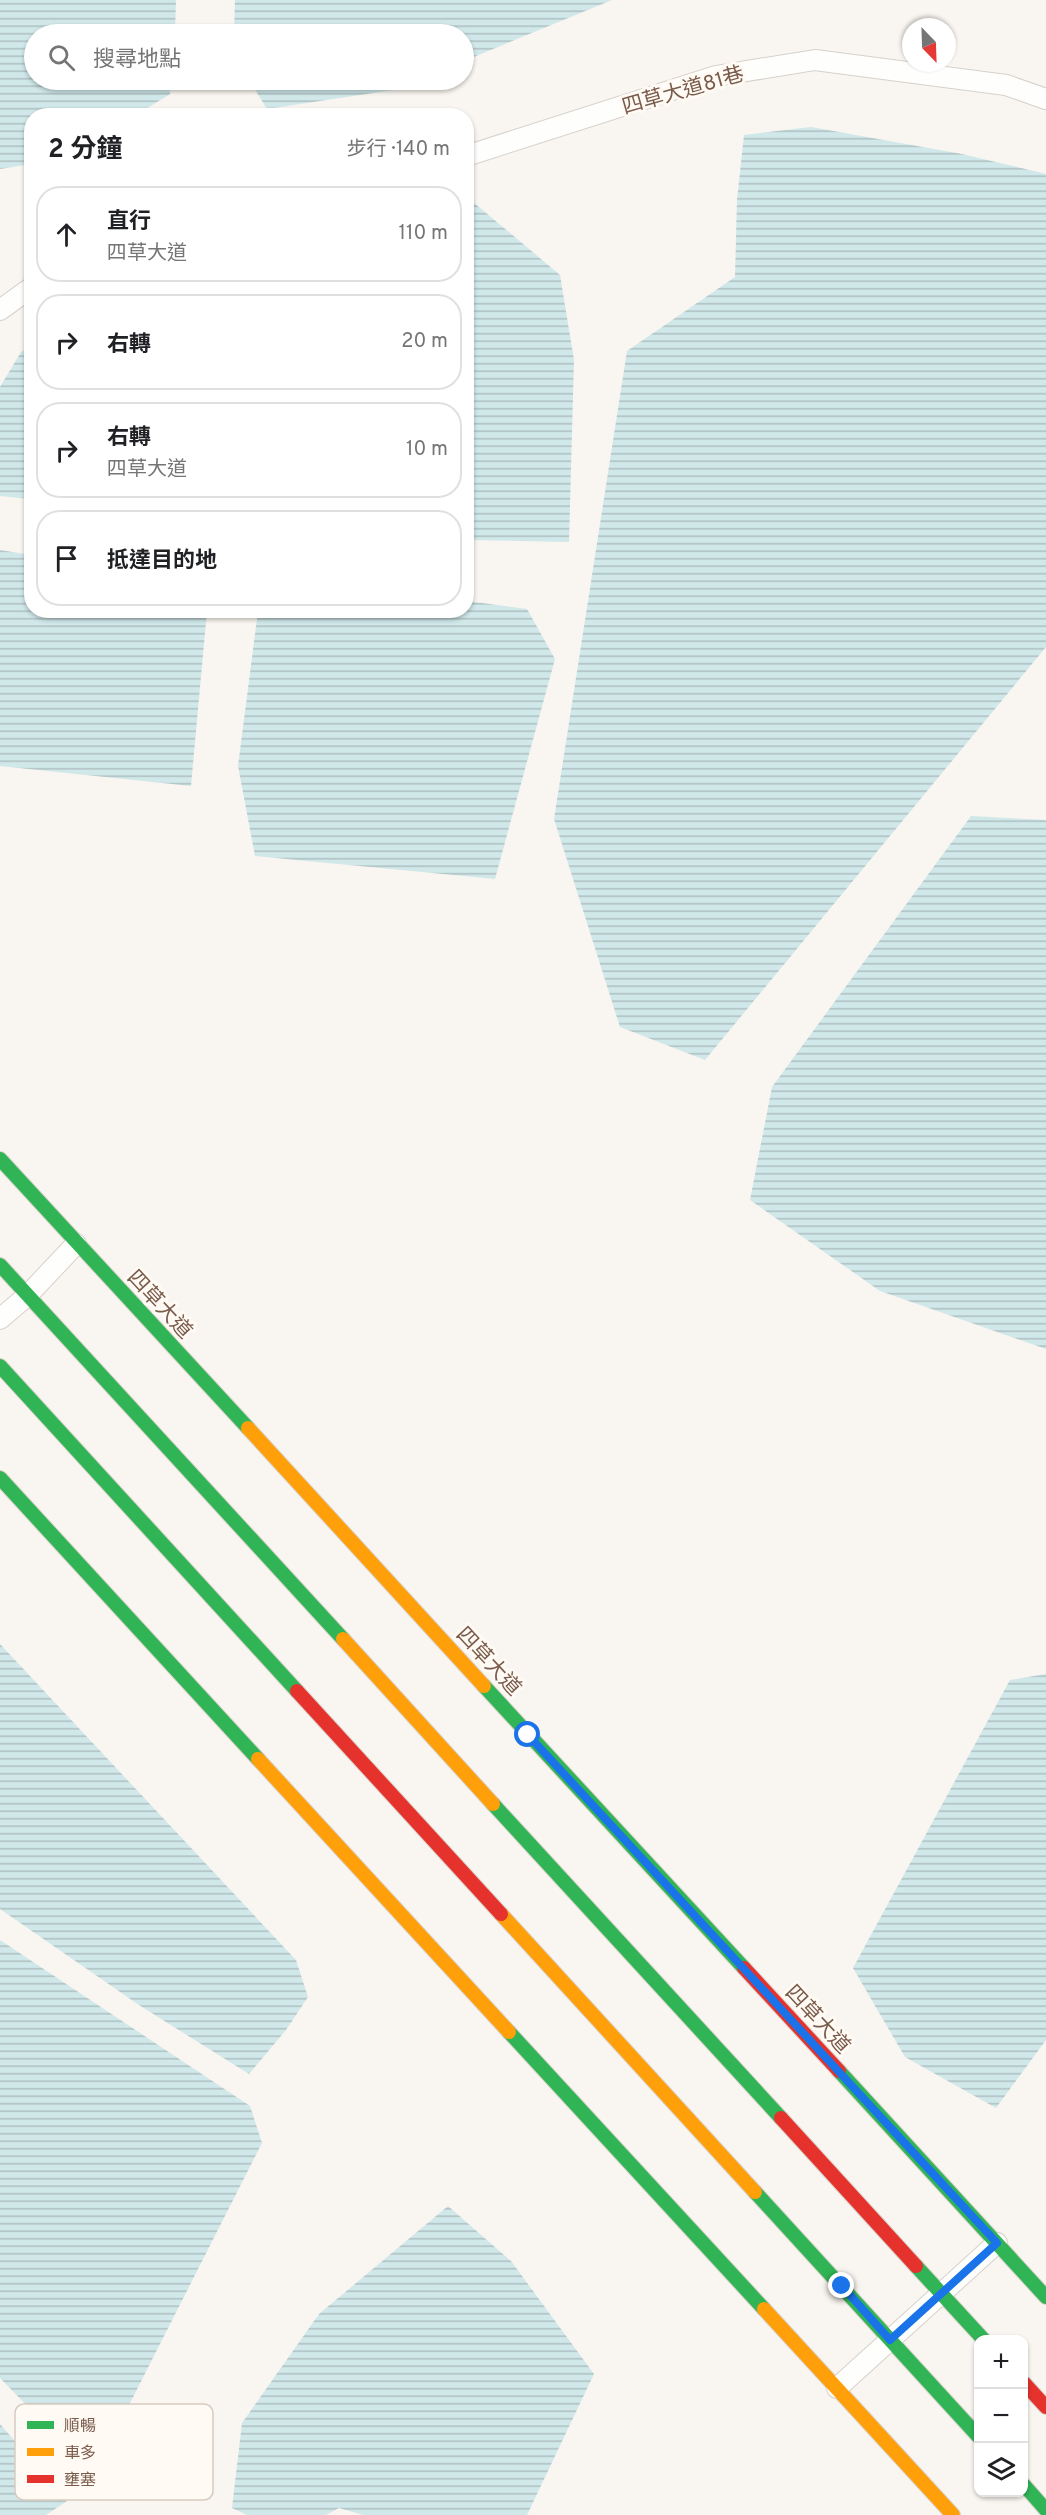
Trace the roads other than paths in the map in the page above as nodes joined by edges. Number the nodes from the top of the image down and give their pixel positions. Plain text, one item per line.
1 (1046, 99) edge
2 (474, 153) edge
3 (24, 293) edge
4 (0, 310) edge
5 (0, 1159) edge
6 (76, 1244) junction
7 (0, 1265) edge
8 (27, 1296) junction
9 (0, 1319) edge
10 (0, 1366) edge
11 (0, 1478) edge
12 (997, 2243) junction
13 (942, 2293) junction
14 (1046, 2297) edge
15 (980, 2335) edge
16 (890, 2340) junction
17 (837, 2388) junction
18 (1028, 2388) edge
19 (1046, 2407) edge
20 (974, 2432) edge
21 (1028, 2490) edge
22 (1046, 2510) edge
23 (953, 2515) edge

1 - 2 lane, 四草大道81巷
3 - 4 lane
5 - 6 street, 四草大道
6 - 8 lane
6 - 12 street, 四草大道
7 - 8 street
8 - 9 lane
8 - 13 street
10 - 16 street
11 - 17 street
12 - 13 lane
12 - 14 street, 四草大道
13 - 15 street
13 - 16 lane
16 - 17 lane
16 - 20 street
17 - 23 street
18 - 19 street
21 - 22 street

